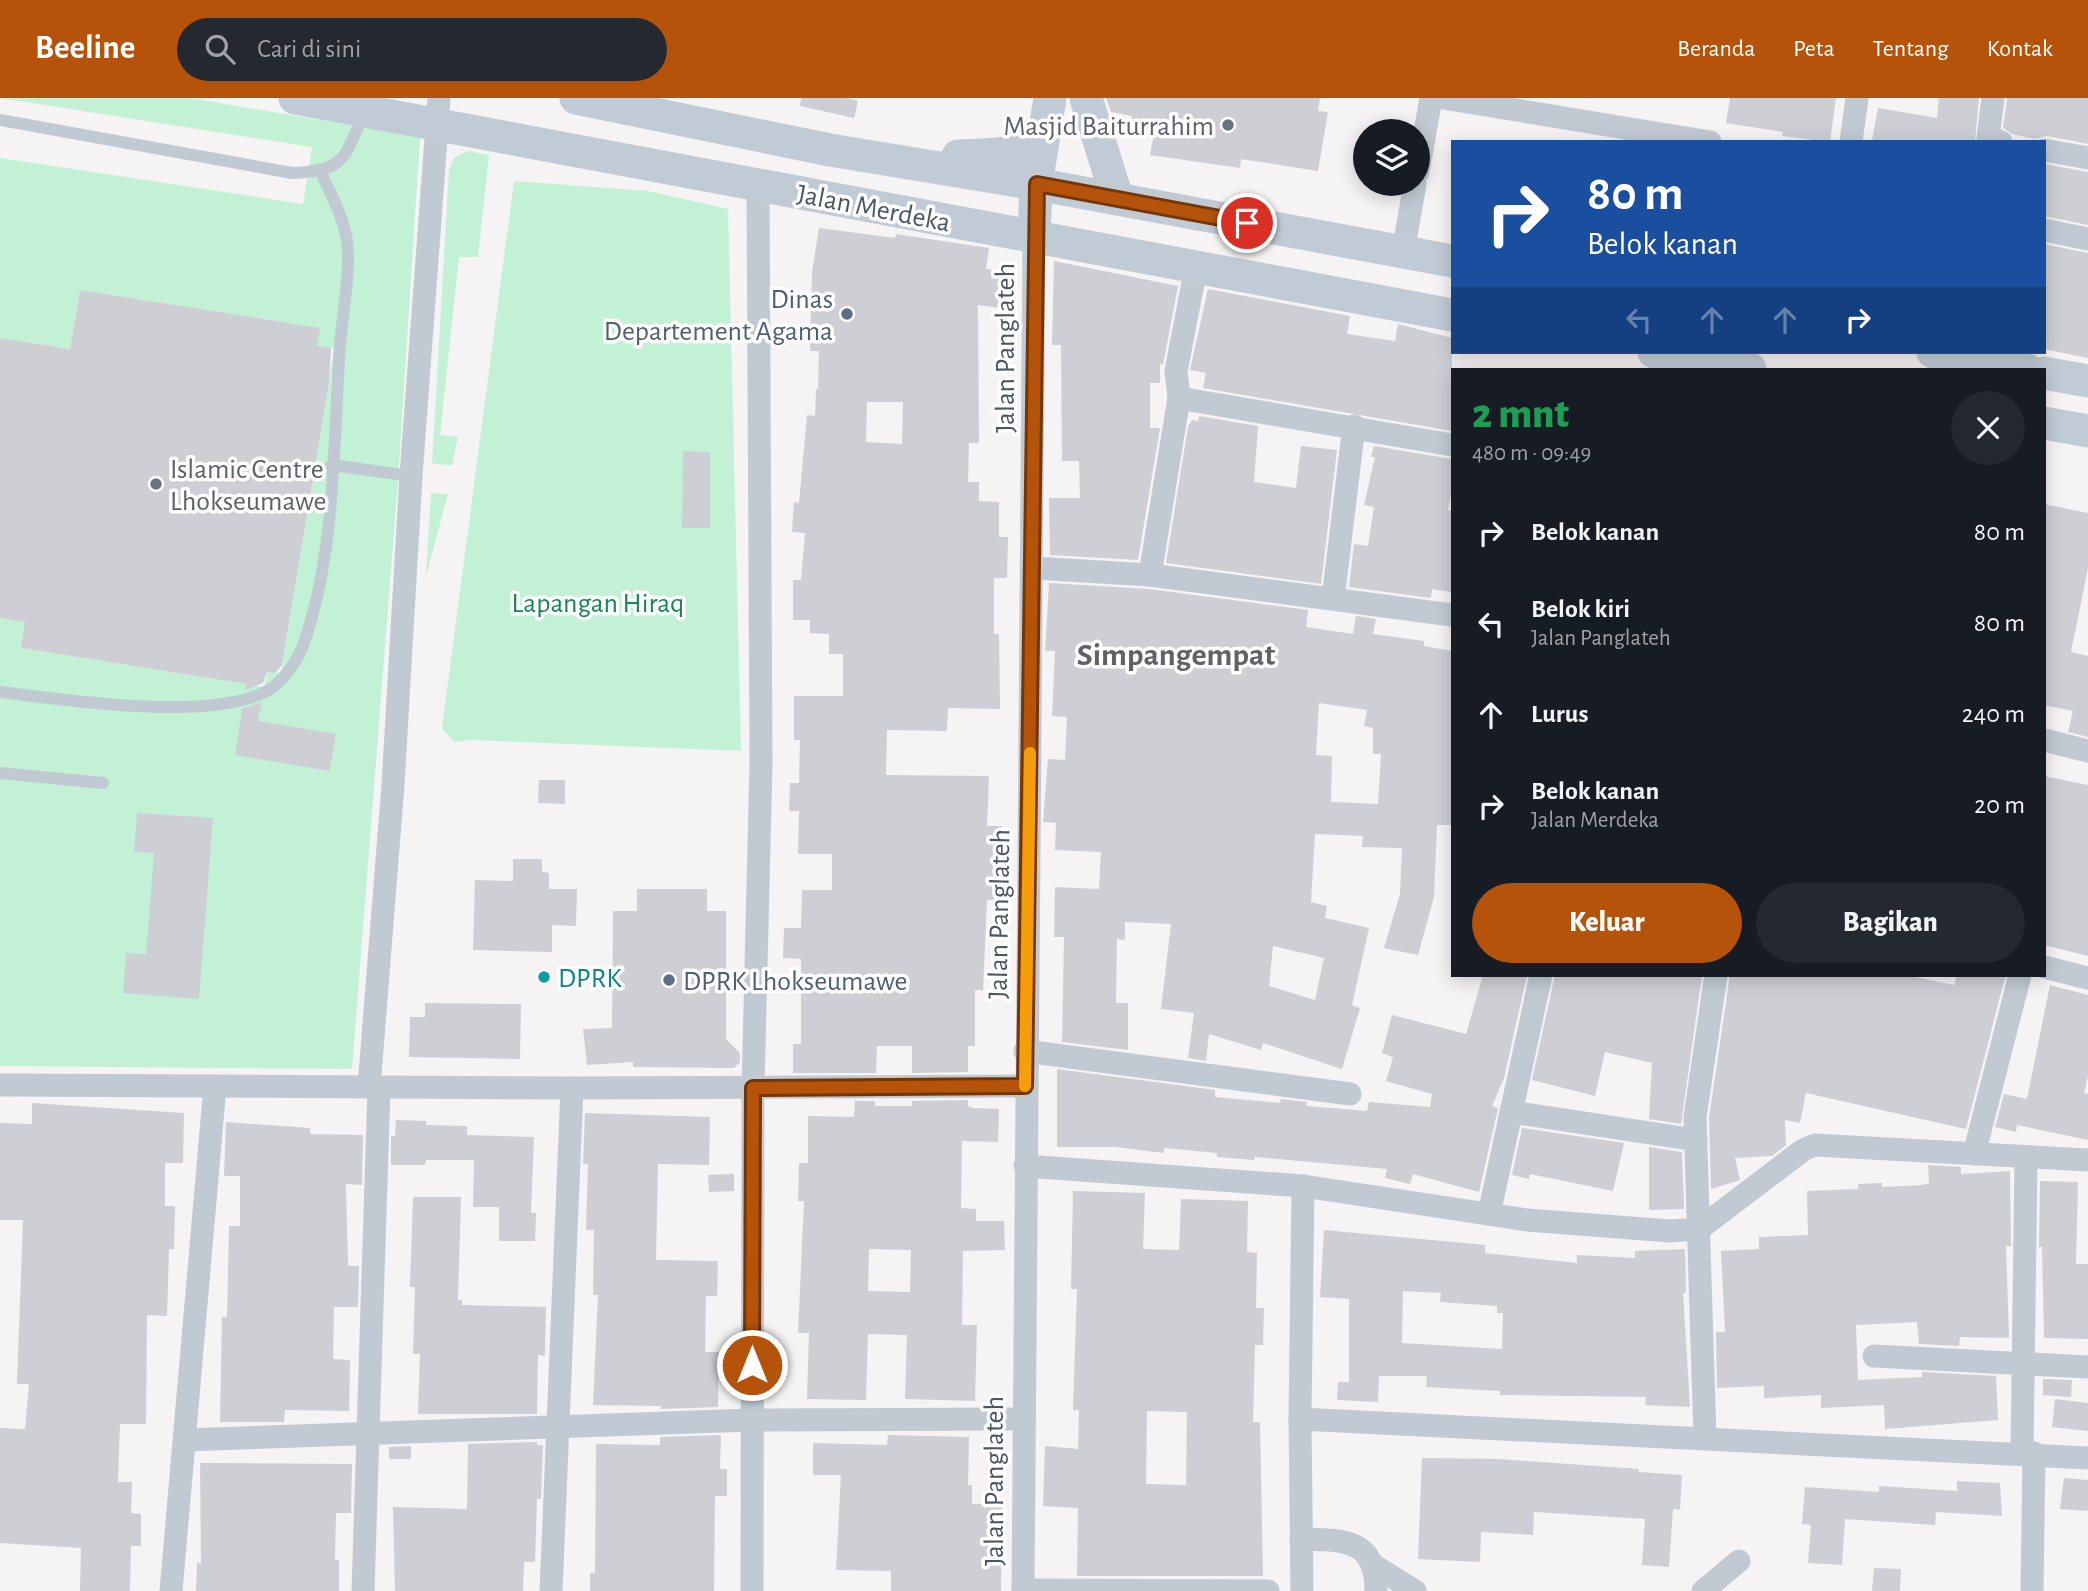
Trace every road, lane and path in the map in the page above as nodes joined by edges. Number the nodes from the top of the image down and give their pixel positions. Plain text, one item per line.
1 (295, 98) edge
2 (576, 98) edge
3 (1050, 98) edge
4 (1086, 98) edge
5 (1431, 98) edge
6 (1443, 98) edge
7 (1857, 98) edge
8 (1993, 98) edge
9 (364, 111) junction
10 (439, 111) edge
11 (1427, 119) edge
12 (0, 120) edge
13 (1698, 140) edge
14 (1851, 140) edge
15 (1994, 140) edge
16 (1042, 142) junction
17 (830, 150) junction
18 (2046, 150) edge
19 (2088, 158) edge
20 (321, 172) junction
21 (1037, 184) junction
22 (758, 185) junction
23 (1413, 196) edge
24 (1117, 198) junction
25 (2046, 230) edge
26 (1034, 238) junction
27 (2088, 239) edge
28 (1403, 252) junction
29 (1451, 261) edge
30 (1196, 268) junction
31 (1451, 315) edge
32 (1665, 354) edge
33 (1944, 354) edge
34 (1744, 368) edge
35 (2021, 368) edge
36 (2046, 373) edge
37 (2088, 381) edge
38 (1179, 398) junction
39 (2046, 423) edge
40 (1354, 426) junction
41 (2088, 431) edge
42 (1451, 445) edge
43 (331, 465) junction
44 (411, 477) junction
45 (1034, 568) junction
46 (1150, 575) junction
47 (1333, 599) junction
48 (1451, 615) edge
49 (0, 692) edge
50 (2046, 740) edge
51 (2088, 751) edge
52 (0, 773) edge
53 (103, 783) dead end
54 (2046, 968) edge
55 (1541, 977) edge
56 (1716, 977) edge
57 (2019, 977) edge
58 (2088, 978) edge
59 (1025, 1051) junction
60 (0, 1085) edge
61 (215, 1086) junction
62 (1025, 1086) junction
63 (374, 1087) junction
64 (572, 1088) junction
65 (753, 1088) junction
66 (1350, 1094) dead end
67 (1511, 1112) junction
68 (1696, 1140) junction
69 (1974, 1154) junction
70 (2026, 1157) junction
71 (2088, 1160) edge
72 (1025, 1166) junction
73 (1303, 1186) junction
74 (1489, 1214) junction
75 (1699, 1229) junction
76 (1874, 1356) dead end
77 (2023, 1364) junction
78 (2088, 1367) edge
79 (1022, 1419) junction
80 (1300, 1419) junction
81 (752, 1420) junction
82 (558, 1428) junction
83 (369, 1434) junction
84 (1705, 1438) junction
85 (185, 1440) junction
86 (2028, 1453) junction
87 (2088, 1458) edge
88 (1301, 1539) junction
89 (1739, 1561) dead end
90 (1373, 1565) junction
91 (171, 1591) edge
92 (363, 1591) edge
93 (551, 1591) edge
94 (752, 1591) edge
95 (1023, 1591) edge
96 (1268, 1591) edge
97 (1302, 1591) edge
98 (1376, 1591) edge
99 (1415, 1591) edge
100 (1703, 1591) edge
101 (2032, 1591) edge

1 - 9 main road, Jalan Merdeka
2 - 17 main road, Jalan Merdeka
3 - 16 main road
4 - 24 main road
5 - 11 street
6 - 13 street
7 - 14 street
8 - 15 street
9 - 10 main road, Jalan Merdeka
9 - 20 lane
10 - 22 main road, Jalan Merdeka
10 - 44 street
12 - 20 lane
16 - 17 main road
16 - 21 main road
17 - 21 main road, Jalan Merdeka
18 - 19 street
20 - 43 lane
21 - 24 main road, Jalan Merdeka
21 - 26 main road
22 - 26 main road, Jalan Merdeka
22 - 65 street
23 - 28 street
24 - 28 main road, Jalan Merdeka
25 - 27 street
26 - 30 main road, Jalan Merdeka
26 - 45 street, Jalan Panglateh
28 - 29 main road, Jalan Merdeka
30 - 31 main road, Jalan Merdeka
30 - 38 street
32 - 34 main road
33 - 35 main road
36 - 37 main road
38 - 40 street
38 - 46 street
39 - 41 main road
40 - 42 street
40 - 47 street
43 - 44 lane
43 - 49 lane
44 - 63 street
45 - 46 street
45 - 59 street, Jalan Panglateh
46 - 47 street
47 - 48 street
50 - 51 street
52 - 53 lane
54 - 58 street
55 - 67 street
56 - 68 street
57 - 69 street
59 - 62 street, Jalan Panglateh
59 - 66 street
60 - 61 street
61 - 63 street
61 - 85 street
62 - 65 street
62 - 72 street, Jalan Panglateh
63 - 64 street
63 - 83 street
64 - 65 street
64 - 82 street
65 - 81 street
67 - 68 street
67 - 74 street
68 - 75 street
69 - 70 street
69 - 75 street
70 - 71 street
70 - 77 street
72 - 73 street
72 - 79 street, Jalan Panglateh
73 - 74 street
73 - 80 street
74 - 75 street
75 - 84 street
76 - 77 street
77 - 78 street
77 - 86 street
79 - 81 street
79 - 95 street, Jalan Panglateh
80 - 84 street
80 - 88 street
81 - 82 street
81 - 94 street
82 - 83 street
82 - 93 street
83 - 85 street
83 - 92 street
84 - 86 street
85 - 91 street
86 - 87 street
86 - 101 street
88 - 90 street
88 - 97 street
89 - 100 street
90 - 98 street
90 - 99 street
95 - 96 street

